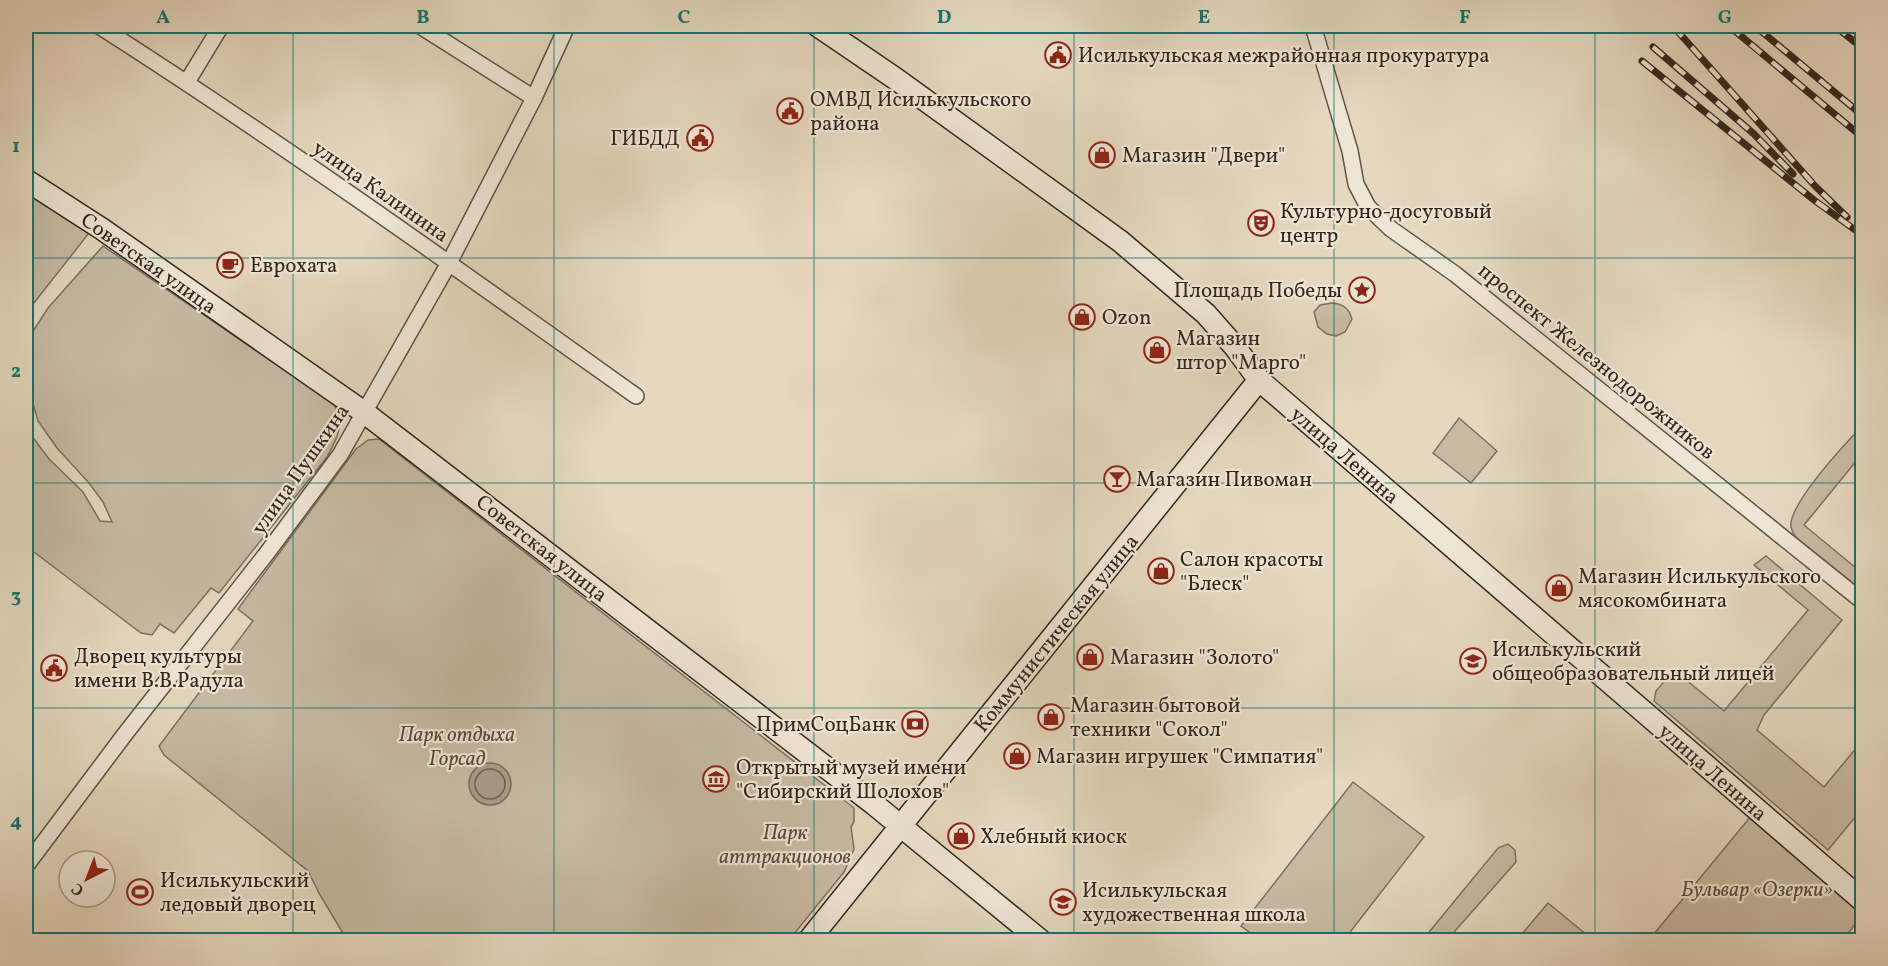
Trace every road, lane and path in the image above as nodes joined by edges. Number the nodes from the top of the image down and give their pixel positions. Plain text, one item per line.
1 (99, 26) edge
2 (221, 26) edge
3 (420, 26) edge
4 (567, 26) edge
5 (818, 26) edge
6 (1313, 26) edge
7 (187, 82) junction
8 (534, 98) junction
9 (26, 180) edge
10 (450, 263) junction
11 (1259, 380) junction
12 (636, 396) dead end
13 (365, 413) junction
14 (1863, 601) edge
15 (901, 827) junction
16 (26, 866) edge
17 (1863, 900) edge
18 (809, 940) edge
19 (1040, 940) edge

1 - 7 street, улица Калинина
2 - 7 street
3 - 8 street
4 - 8 street, улица Пушкина
5 - 11 street, улица Ленина
6 - 14 street, проспект Железнодорожников
7 - 10 street, улица Калинина
8 - 10 street, улица Пушкина
9 - 13 street, Советская улица
10 - 12 street, улица Калинина
10 - 13 street, улица Пушкина
11 - 15 street, Коммунистическая улица
11 - 17 street, улица Ленина
13 - 15 street, Советская улица
13 - 16 street, улица Пушкина
15 - 18 street, Коммунистическая улица
15 - 19 street, Советская улица

